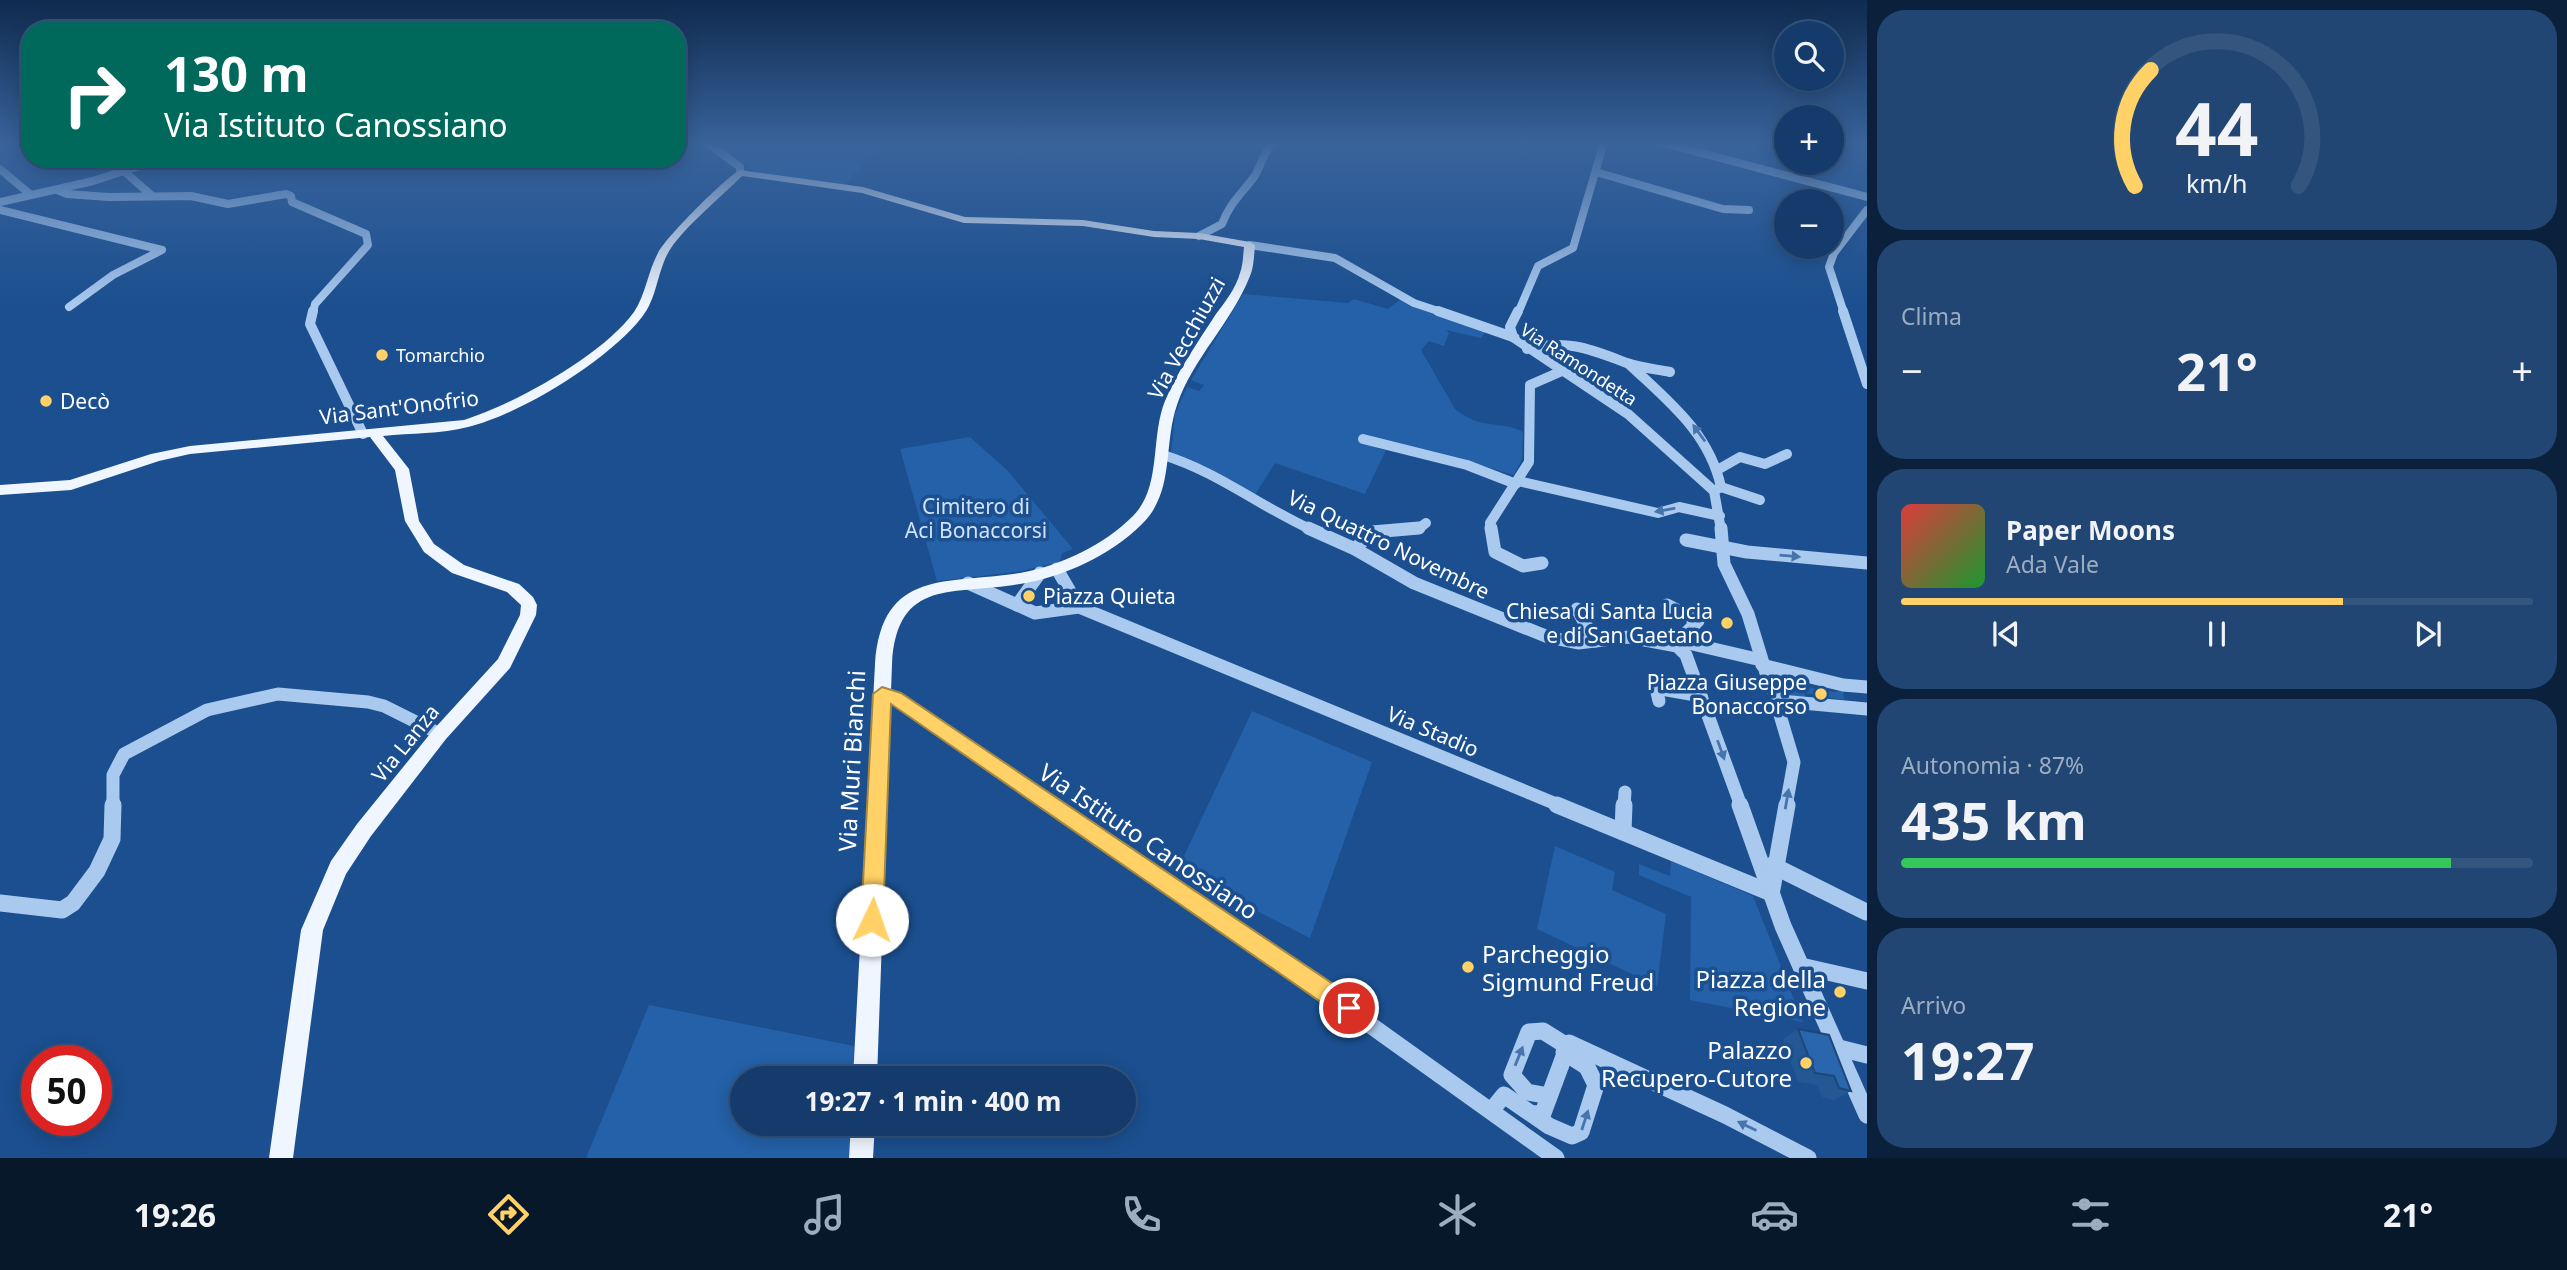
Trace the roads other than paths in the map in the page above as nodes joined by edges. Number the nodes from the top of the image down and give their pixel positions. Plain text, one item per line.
1 (22, 196) edge
2 (96, 196) edge
3 (129, 196) edge
4 (191, 196) edge
5 (273, 196) edge
6 (291, 196) edge
7 (717, 196) edge
8 (886, 196) edge
9 (1238, 196) edge
10 (1589, 196) edge
11 (1679, 196) edge
12 (0, 202) edge
13 (0, 210) edge
14 (1749, 210) dead end
15 (1867, 210) edge
16 (1199, 236) junction
17 (1250, 245) junction
18 (69, 307) dead end
19 (1513, 337) junction
20 (1527, 349) junction
21 (1629, 365) junction
22 (1562, 371) junction
23 (1670, 372) dead end
24 (1867, 384) edge
25 (369, 434) junction
26 (1363, 439) dead end
27 (1787, 454) dead end
28 (1163, 455) junction
29 (1719, 469) junction
30 (1517, 483) junction
31 (1718, 489) junction
32 (0, 490) edge
33 (1760, 500) dead end
34 (1720, 516) junction
35 (1426, 523) dead end
36 (1686, 540) dead end
37 (1723, 547) junction
38 (1355, 549) junction
39 (1542, 563) dead end
40 (1867, 563) edge
41 (1057, 569) junction
42 (1040, 573) junction
43 (968, 583) junction
44 (1017, 605) junction
45 (1667, 605) dead end
46 (1079, 607) junction
47 (1577, 609) dead end
48 (1595, 641) junction
49 (1683, 645) junction
50 (1761, 662) junction
51 (1843, 685) junction
52 (1865, 686) edge
53 (882, 694) junction
54 (1701, 696) junction
55 (1659, 701) dead end
56 (1781, 701) junction
57 (1862, 706) edge
58 (440, 734) junction
59 (1625, 792) dead end
60 (1623, 832) junction
61 (1770, 864) junction
62 (1771, 892) junction
63 (0, 903) edge
64 (1866, 912) edge
65 (1801, 966) junction
66 (1867, 981) edge
67 (1839, 1048) junction
68 (1566, 1049) junction
69 (1867, 1055) edge
70 (866, 1066) edge
71 (1543, 1105) junction
72 (1491, 1111) junction
73 (1867, 1115) edge
74 (862, 1136) edge
75 (281, 1158) edge
76 (861, 1158) edge
77 (1556, 1158) edge
78 (1808, 1158) edge

1 - 12 street
2 - 3 street
4 - 5 street
6 - 25 street
7 - 25 main road, Via Sant'Onofrio
8 - 16 main road
9 - 16 street
10 - 19 street
11 - 14 street
13 - 18 street
15 - 24 street
16 - 17 main road
17 - 19 street, Via Ramondetta
17 - 28 main road, Via Vecchiuzzi
19 - 20 street, Via Ramondetta
20 - 21 street
20 - 22 street, Via Ramondetta
21 - 23 street
29 -> 21 street
22 - 30 street
22 - 31 street, Via Ramondetta
25 - 32 main road, Via Sant'Onofrio
25 - 58 main road, Via Lanza
26 - 30 street
27 - 29 street
28 - 38 street, Via Quattro Novembre
28 - 41 main road, Via Vecchiuzzi
29 - 31 street
34 -> 30 street
30 - 39 street
31 - 33 street
31 - 34 street
34 - 37 street
35 - 38 street
36 - 37 street
37 -> 40 street
37 - 50 street
38 - 48 street, Via Quattro Novembre
41 - 42 main road, Via Vecchiuzzi
41 - 46 street
42 - 43 main road, Via Muri Bianchi
42 - 44 street
43 - 44 street
43 - 53 main road, Via Muri Bianchi
44 - 46 street
45 - 49 street
46 - 60 street, Via Stadio
47 - 48 street
48 - 49 street, Via Quattro Novembre
49 - 50 street, Via Quattro Novembre
49 - 54 street
50 - 51 street, Via Quattro Novembre
50 - 56 street
51 - 52 street, Via Quattro Novembre
51 - 57 street
52 - 57 street
53 - 70 main road, Via Muri Bianchi
53 - 72 street, Via Istituto Canossiano
54 - 55 street
54 -> 61 street
56 - 57 street
61 -> 56 street
58 - 63 street
58 - 75 main road, Via Lanza
59 - 60 street
60 - 62 street, Via Stadio
61 - 62 street
61 - 64 street
62 - 65 street
65 - 66 street
65 - 67 street
67 - 69 street
67 - 73 street
68 - 71 street
71 -> 68 street
71 -> 68 street
78 -> 68 street
71 - 72 street
72 - 77 street, Via Istituto Canossiano
74 - 76 main road

